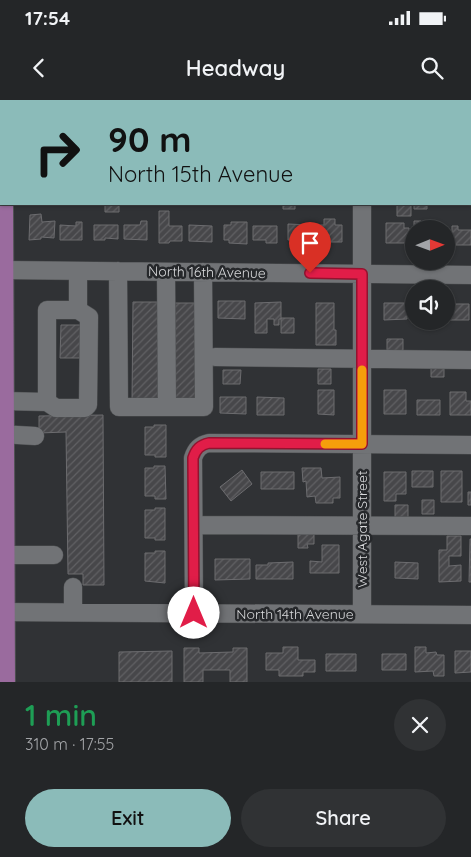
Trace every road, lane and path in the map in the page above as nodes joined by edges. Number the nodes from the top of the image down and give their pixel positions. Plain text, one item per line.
1 (2, 205) edge
2 (362, 205) edge
3 (2, 261) edge
4 (78, 271) junction
5 (118, 271) junction
6 (166, 272) junction
7 (204, 272) junction
8 (362, 274) junction
9 (471, 275) edge
10 (78, 310) junction
11 (1, 349) edge
12 (215, 357) dead end
13 (362, 358) junction
14 (471, 360) edge
15 (3, 402) junction
16 (47, 402) junction
17 (167, 407) junction
18 (1, 434) edge
19 (35, 436) dead end
20 (362, 444) junction
21 (471, 445) edge
22 (2, 522) edge
23 (194, 525) junction
24 (362, 526) junction
25 (471, 526) edge
26 (3, 555) junction
27 (54, 555) dead end
28 (73, 587) dead end
29 (2, 612) edge
30 (73, 612) junction
31 (194, 613) junction
32 (362, 614) junction
33 (471, 615) edge
34 (4, 682) edge

1 - 3 main road
2 - 8 street, West Agate Street
3 - 4 street, North 16th Avenue
3 - 11 main road
4 - 5 street, North 16th Avenue
4 - 10 street
5 - 6 street, North 16th Avenue
5 - 17 street
6 - 7 street, North 16th Avenue
6 - 17 street
7 - 8 street, North 16th Avenue
7 - 17 street
8 - 9 street, North 16th Avenue
8 - 13 street, West Agate Street
10 - 16 street
10 - 16 street
11 - 15 main road
12 - 13 street
13 - 14 street
13 - 20 street, West Agate Street
15 - 16 street
15 - 18 main road
18 - 19 street
18 - 22 main road
20 - 21 street
20 - 23 street
20 - 24 street, West Agate Street
22 - 26 main road
23 - 24 street
23 - 31 street
24 - 25 street
24 - 32 street, West Agate Street
26 - 27 street
26 - 29 main road
28 - 30 street
29 - 30 street, North 14th Avenue
29 - 34 main road
30 - 31 street, North 14th Avenue
31 - 32 street, North 14th Avenue
32 - 33 street, North 14th Avenue

